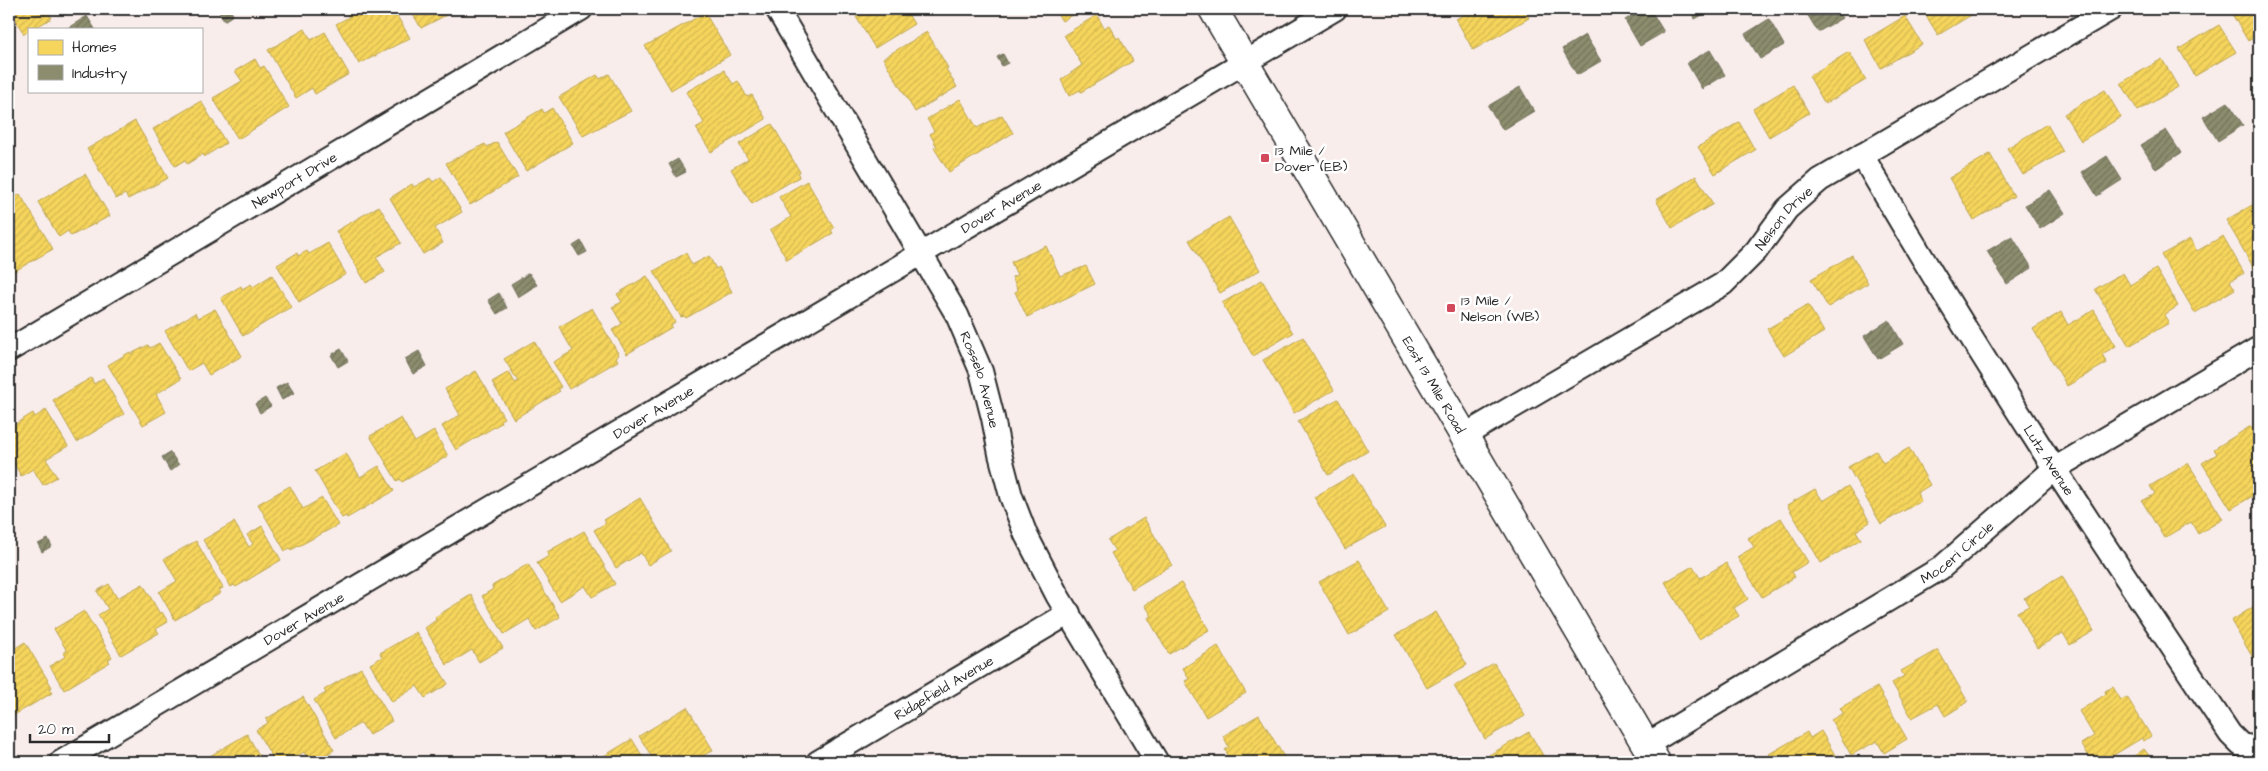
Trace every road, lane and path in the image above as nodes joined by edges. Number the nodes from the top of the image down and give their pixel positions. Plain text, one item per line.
1 (581, 9) edge
2 (777, 9) edge
3 (1213, 9) edge
4 (1335, 9) edge
5 (2111, 9) edge
6 (1244, 62) junction
7 (1862, 155) junction
8 (923, 253) junction
9 (2259, 348) edge
10 (9, 350) edge
11 (1465, 435) junction
12 (2054, 469) junction
13 (1069, 613) junction
14 (2256, 748) edge
15 (1651, 753) edge
16 (61, 762) edge
17 (818, 762) edge
18 (1157, 762) edge

1 - 10 street, Newport Drive
2 - 8 street, Rosselo Avenue
3 - 6 main road, East 13 Mile Road
4 - 6 street, Dover Avenue
5 - 7 street, Nelson Drive
6 - 8 street, Dover Avenue
6 - 11 main road, East 13 Mile Road
7 - 11 street, Nelson Drive
7 - 12 street, Lutz Avenue
8 - 13 street, Rosselo Avenue
8 - 16 street, Dover Avenue
9 - 12 street, Moceri Circle
11 - 15 main road, East 13 Mile Road
12 - 14 street, Lutz Avenue
12 - 15 street, Moceri Circle
13 - 17 street, Ridgefield Avenue
13 - 18 street, Rosselo Avenue

